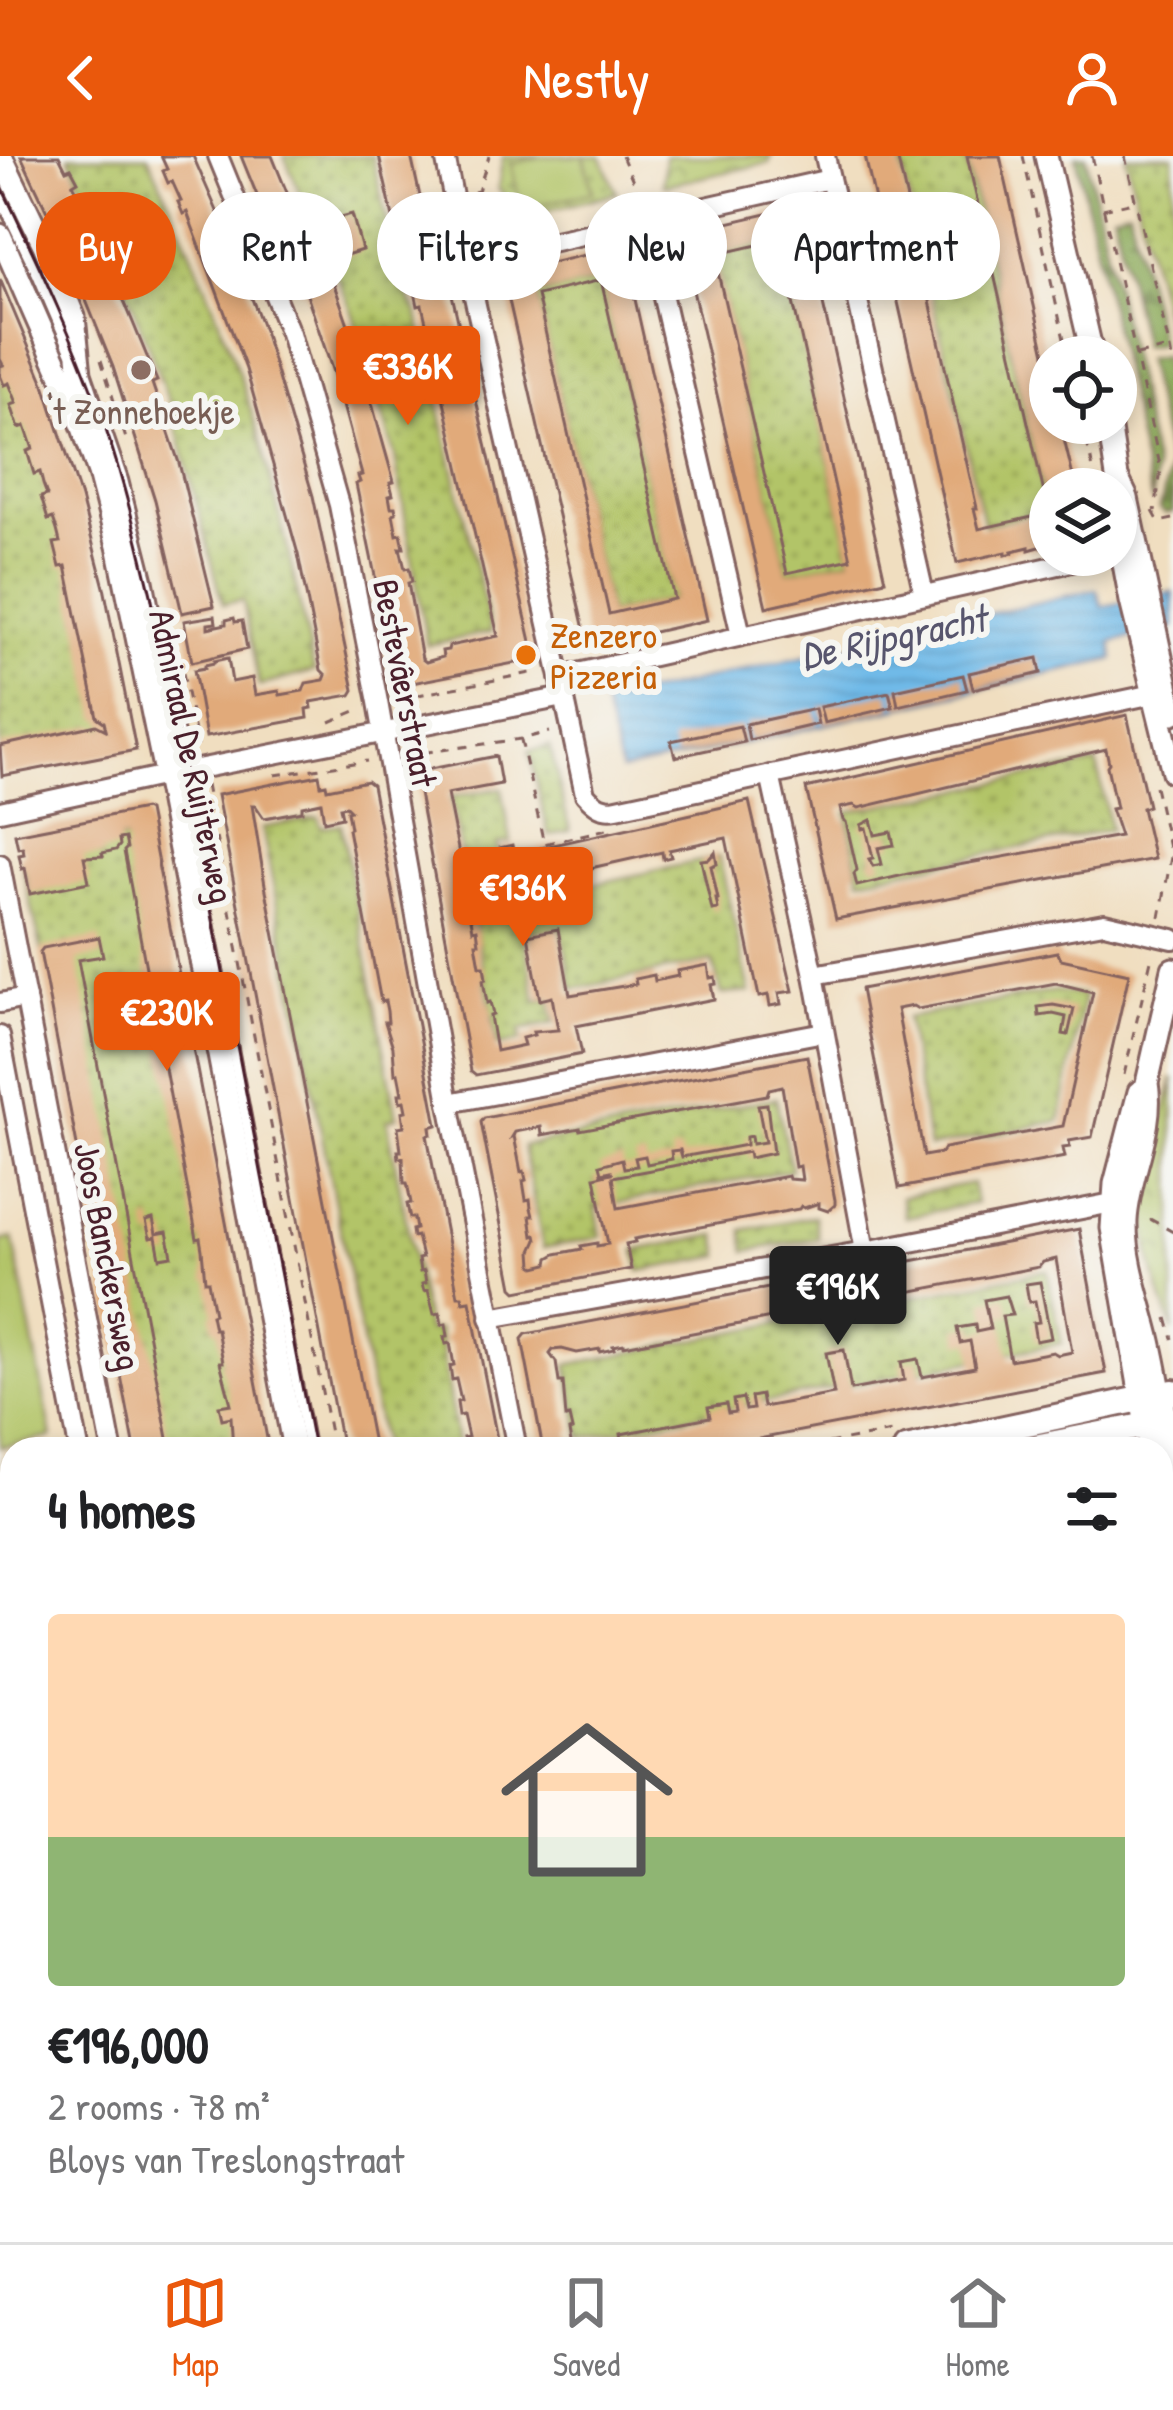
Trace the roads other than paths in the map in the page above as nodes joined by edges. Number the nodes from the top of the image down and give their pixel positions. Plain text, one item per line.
1 (1, 156) edge
2 (218, 156) edge
3 (445, 156) edge
4 (824, 156) edge
5 (1046, 156) edge
6 (830, 179) junction
7 (452, 192) edge
8 (0, 197) edge
9 (727, 202) edge
10 (0, 235) edge
11 (475, 300) edge
12 (664, 300) edge
13 (1089, 336) edge
14 (80, 374) junction
15 (1029, 571) edge
16 (1129, 576) edge
17 (924, 594) junction
18 (741, 635) junction
19 (560, 676) junction
20 (564, 697) junction
21 (1165, 699) edge
22 (383, 734) junction
23 (182, 772) junction
24 (1173, 772) edge
25 (770, 775) junction
26 (0, 811) edge
27 (0, 864) edge
28 (1165, 937) edge
29 (1173, 969) edge
30 (814, 976) junction
31 (26, 998) junction
32 (0, 1003) edge
33 (824, 1032) junction
34 (0, 1036) edge
35 (449, 1103) junction
36 (1128, 1205) junction
37 (865, 1251) junction
38 (490, 1318) junction
39 (1158, 1395) edge
40 (1158, 1429) edge
41 (77, 1437) edge
42 (110, 1437) edge
43 (292, 1437) edge
44 (307, 1437) edge
45 (515, 1437) edge
46 (989, 1437) edge
47 (1105, 1437) edge

1 - 14 street, Admiraal De Ruijterweg
2 - 22 street, Bestevâerstraat
3 - 7 street
4 - 6 street
5 - 13 street
6 - 9 street
6 - 17 street
8 - 14 lane, Admiraal De Ruijterweg
10 - 23 street, Admiraal De Ruijterweg
11 - 19 street
12 - 18 street
14 - 23 street, Admiraal De Ruijterweg
15 - 17 street
16 - 21 street
17 - 18 street
18 - 19 street
19 - 20 street
20 - 22 street
20 - 25 street
21 - 24 street
21 - 25 street
22 - 23 street
22 - 35 street, Bestevâerstraat
23 - 26 street
23 - 43 street, Admiraal De Ruijterweg
23 - 44 lane, Admiraal De Ruijterweg
25 - 30 street
27 - 31 street, Joos Banckersweg
28 - 30 street
29 - 36 street
30 - 33 street
31 - 32 street
31 - 42 street, Joos Banckersweg
33 - 35 street
33 - 37 street
34 - 41 street, Joos Banckersweg
35 - 38 street, Bestevâerstraat
36 - 37 street
36 - 39 street
37 - 38 street
38 - 45 street, Bestevâerstraat
39 - 40 street
39 - 46 main road
40 - 47 main road

